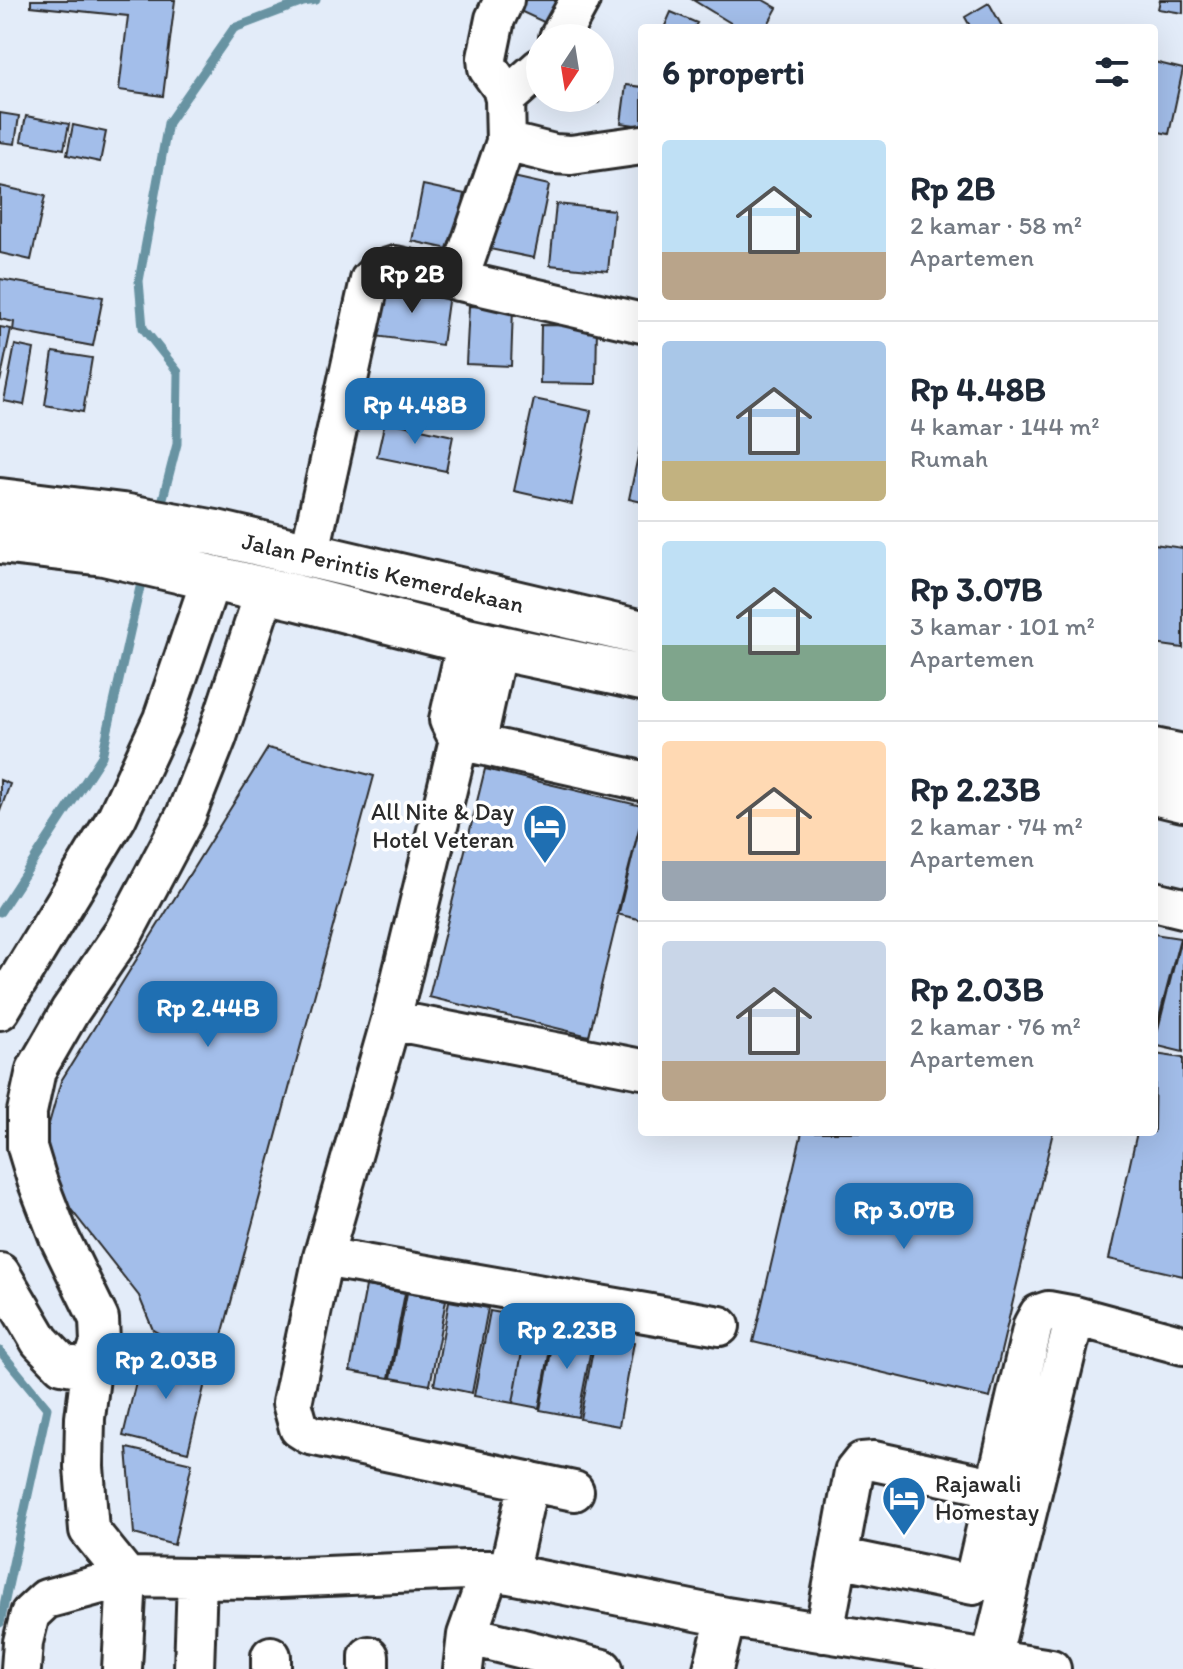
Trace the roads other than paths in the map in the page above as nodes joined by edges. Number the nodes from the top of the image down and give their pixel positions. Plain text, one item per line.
1 (504, 0) edge
2 (580, 0) edge
3 (567, 24) edge
4 (526, 80) edge
5 (505, 99) junction
6 (506, 142) junction
7 (638, 146) edge
8 (458, 281) junction
9 (638, 322) edge
10 (0, 501) edge
11 (113, 535) junction
12 (0, 541) edge
13 (309, 556) junction
14 (207, 578) junction
15 (282, 595) junction
16 (638, 632) edge
17 (482, 644) junction
18 (638, 677) edge
19 (459, 740) junction
20 (1158, 752) edge
21 (1183, 757) edge
22 (638, 780) edge
23 (1158, 793) edge
24 (1183, 799) edge
25 (1158, 902) edge
26 (1183, 908) edge
27 (5, 987) edge
28 (70, 1011) junction
29 (391, 1020) junction
30 (638, 1068) edge
31 (323, 1257) junction
32 (0, 1273) edge
33 (720, 1326) dead end
34 (1183, 1345) edge
35 (91, 1369) junction
36 (529, 1481) junction
37 (574, 1491) dead end
38 (1014, 1492) junction
39 (838, 1557) junction
40 (499, 1572) junction
41 (127, 1577) junction
42 (197, 1579) junction
43 (991, 1588) junction
44 (726, 1617) junction
45 (824, 1633) junction
46 (465, 1652) edge
47 (991, 1659) junction
48 (21, 1669) edge
49 (122, 1669) edge
50 (194, 1669) edge
51 (603, 1669) edge
52 (713, 1669) edge
53 (1051, 1669) edge

1 - 5 street
2 - 3 street
4 - 5 street
5 - 6 street
6 - 7 street
6 - 8 street
8 - 9 street
8 - 13 street
10 - 11 highway
11 - 12 highway
11 - 13 highway, Jalan Perintis Kemerdekaan
11 - 14 highway
13 - 15 highway
13 - 16 highway, Jalan Perintis Kemerdekaan
14 - 15 highway
14 - 27 street
15 - 17 highway
15 - 28 street
17 - 18 highway
17 - 19 street
19 - 22 street
19 - 29 street
20 - 21 highway
23 - 24 highway
25 - 26 street
27 - 28 street
28 - 35 street
29 - 30 street
29 - 31 street
31 - 33 street
31 - 36 street
32 - 35 street
34 - 38 street
35 - 41 street
36 - 37 street
36 - 40 street
38 - 39 street
38 - 43 street
39 - 43 street
39 - 45 street
40 - 42 street
40 - 44 street
40 - 46 street
41 - 42 street
41 - 48 street
41 - 49 street
42 - 50 street
43 - 47 street
44 - 45 street
44 - 52 street
45 - 47 street
46 - 51 street
47 - 53 street

